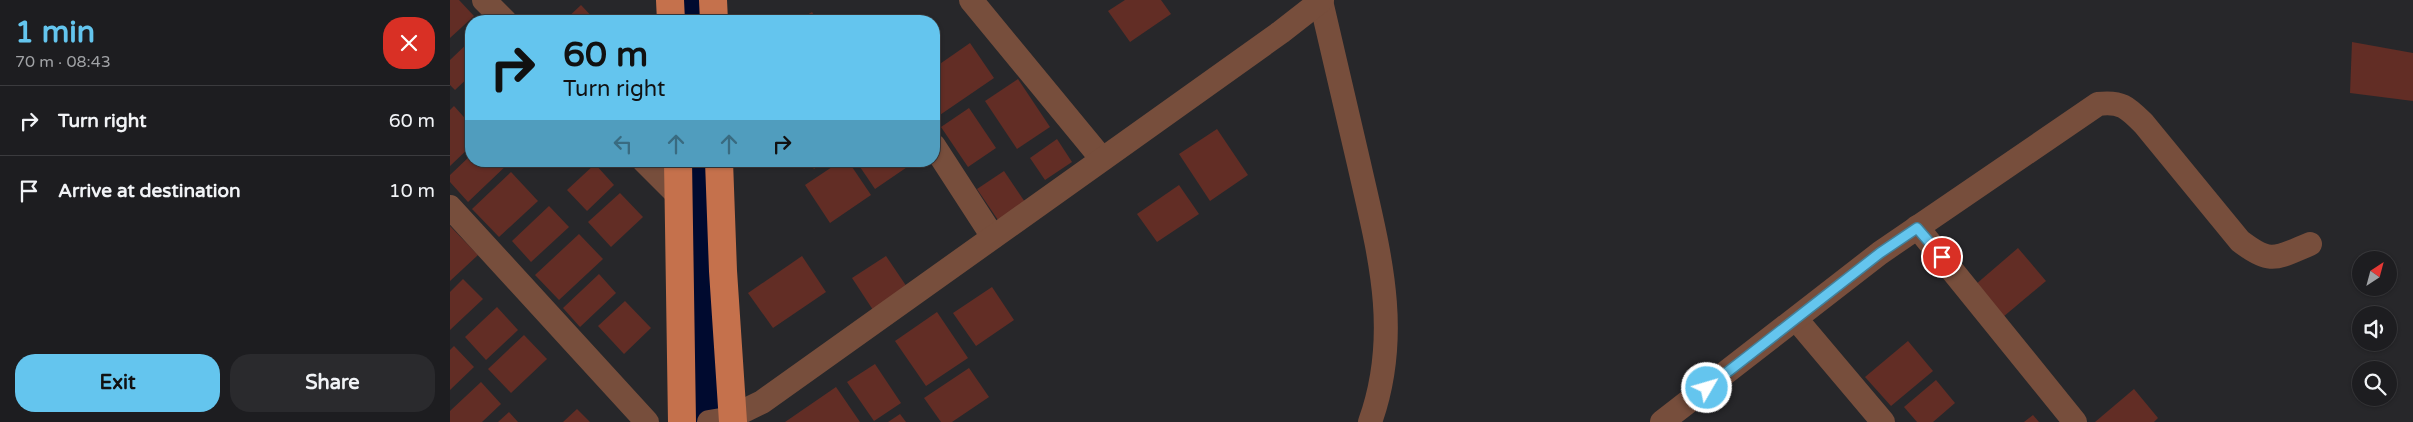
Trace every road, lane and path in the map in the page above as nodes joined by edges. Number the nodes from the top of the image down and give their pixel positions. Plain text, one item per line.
1 (484, 0) edge
2 (670, 0) edge
3 (713, 0) edge
4 (971, 0) edge
5 (1321, 0) edge
6 (499, 15) edge
7 (671, 15) edge
8 (714, 15) edge
9 (940, 155) edge
10 (1102, 159) junction
11 (650, 167) edge
12 (678, 167) edge
13 (719, 167) edge
14 (680, 197) junction
15 (450, 207) edge
16 (1917, 228) junction
17 (992, 237) junction
18 (2310, 244) dead end
19 (1796, 319) junction
20 (725, 420) edge
21 (647, 422) edge
22 (682, 422) edge
23 (1370, 422) edge
24 (1662, 422) edge
25 (1883, 422) edge
26 (2075, 422) edge

1 - 6 street
2 - 7 main road
3 - 8 main road
4 - 10 street
5 - 10 street
5 - 23 street
9 - 17 street
10 - 17 street
11 - 14 street
12 - 14 main road
13 - 20 main road
14 - 22 main road
15 - 21 street
16 - 18 street
16 - 19 street
16 - 26 street
17 - 20 street
19 - 24 street
19 - 25 street

